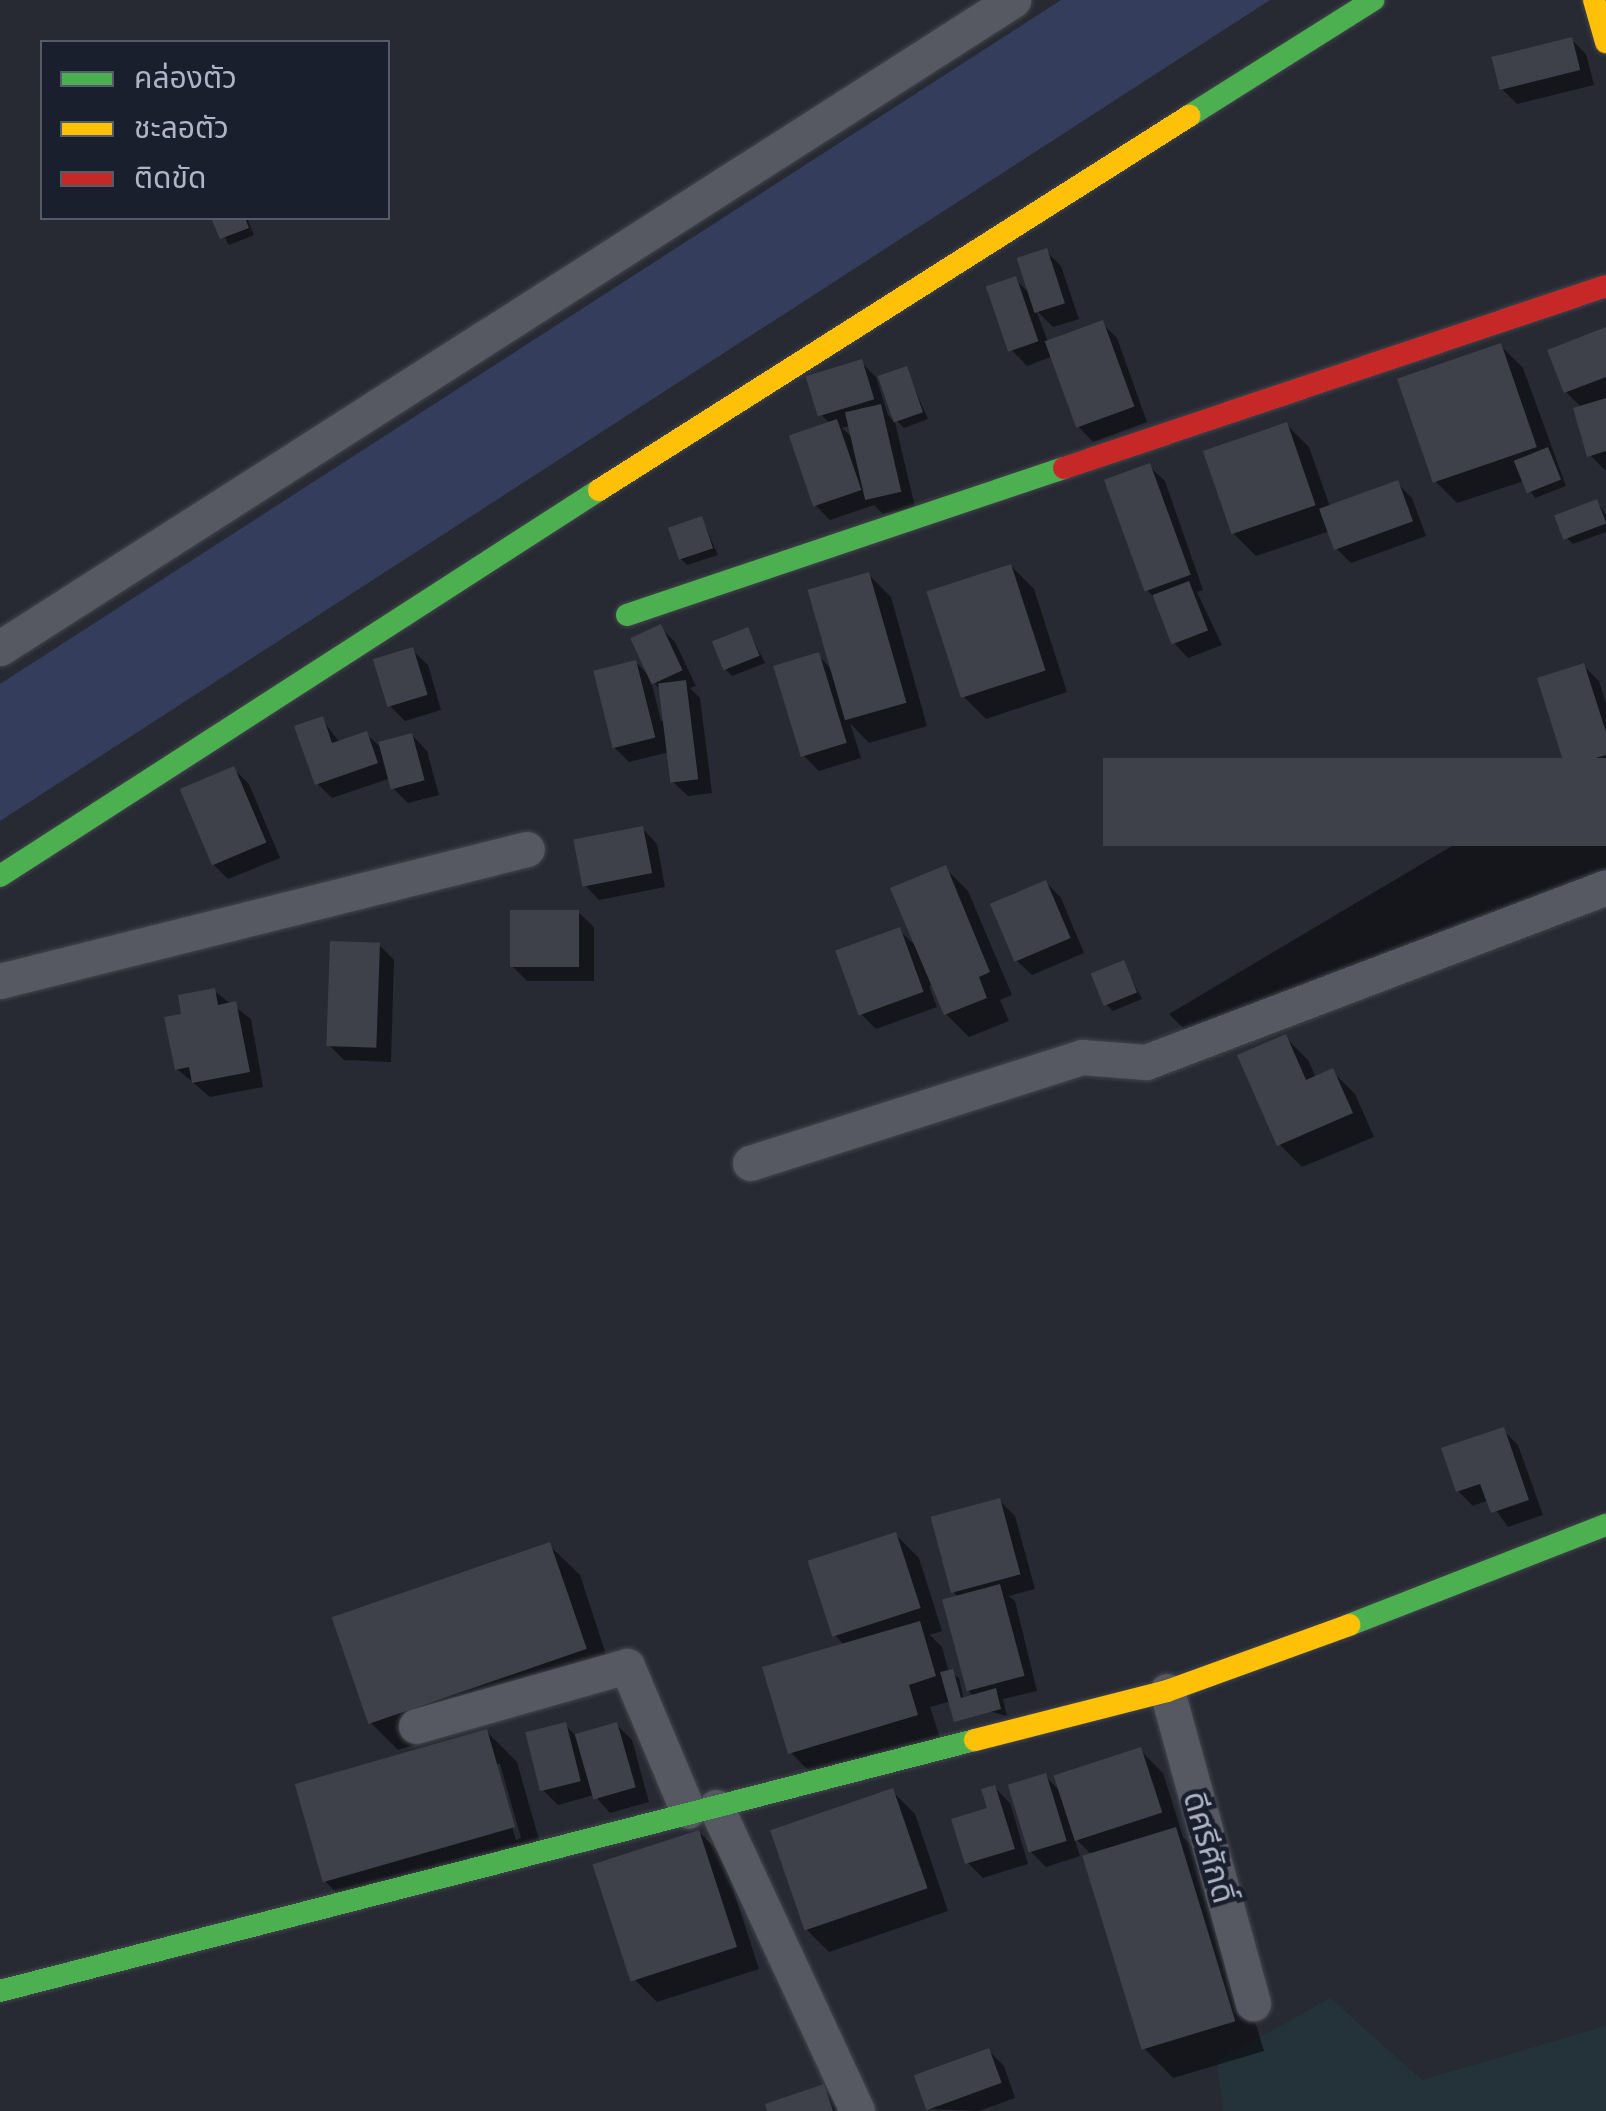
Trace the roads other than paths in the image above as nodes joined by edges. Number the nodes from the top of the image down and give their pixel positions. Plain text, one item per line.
1 (1014, 0) edge
2 (1372, 0) edge
3 (1594, 0) edge
4 (1606, 42) edge
5 (1606, 286) edge
6 (627, 615) dead end
7 (0, 648) edge
8 (528, 849) dead end
9 (0, 876) edge
10 (1606, 886) edge
11 (0, 981) edge
12 (750, 1163) dead end
13 (1606, 1525) edge
14 (1167, 1691) junction
15 (416, 1726) dead end
16 (702, 1809) junction
17 (0, 1992) edge
18 (1254, 2003) dead end
19 (857, 2111) edge

1 - 7 street
2 - 9 street
3 - 4 street
5 - 6 street
8 - 11 street
10 - 12 street
13 - 14 street
14 - 16 street
14 - 18 street, ดีศรีศักดิ์
15 - 16 street
16 - 17 street
16 - 19 street

